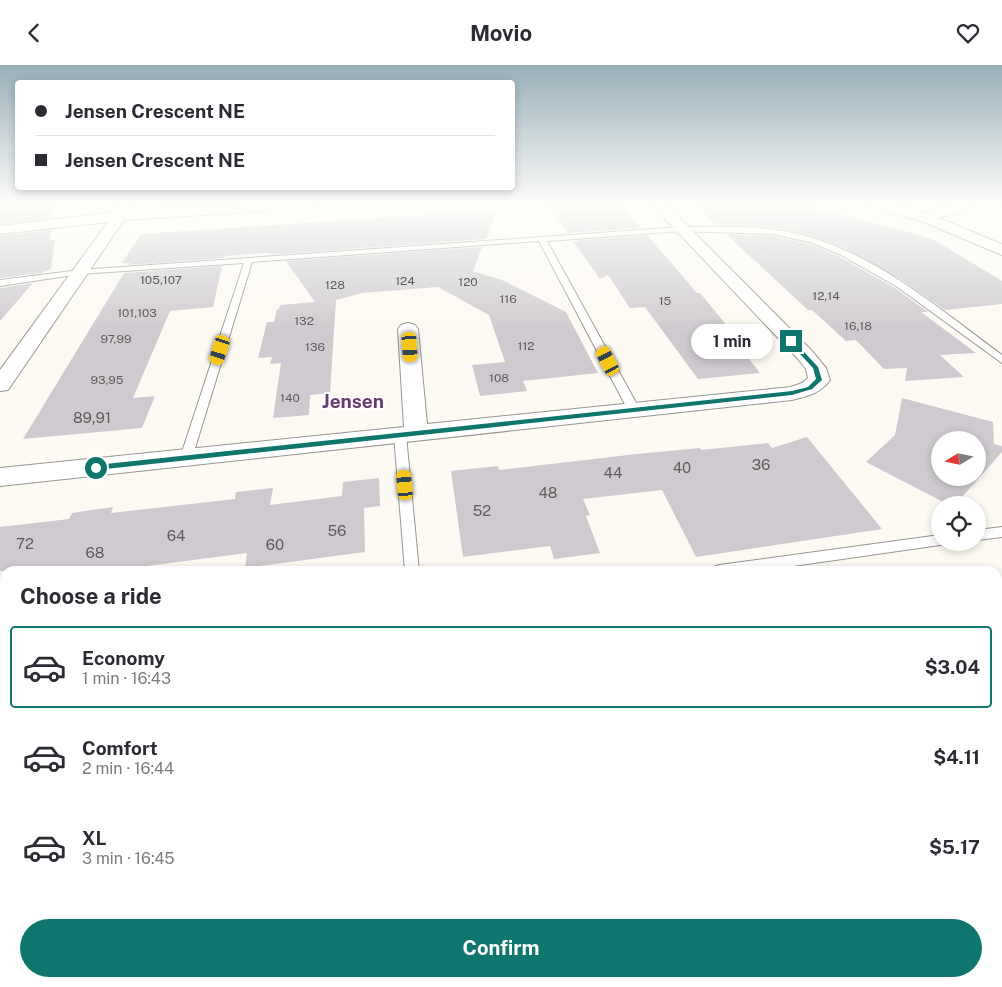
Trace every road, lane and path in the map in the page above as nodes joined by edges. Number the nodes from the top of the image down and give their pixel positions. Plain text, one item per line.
1 (98, 247) edge
2 (430, 247) edge
3 (546, 247) edge
4 (700, 247) edge
5 (830, 247) edge
6 (249, 260) junction
7 (80, 272) junction
8 (0, 283) edge
9 (408, 329) dead end
10 (1002, 360) edge
11 (0, 385) edge
12 (634, 410) junction
13 (408, 434) junction
14 (186, 458) junction
15 (0, 477) edge
16 (1002, 532) edge
17 (986, 534) edge
18 (931, 541) edge
19 (412, 566) edge
20 (758, 566) edge

1 - 7 street
2 - 6 lane
3 - 12 lane
4 - 12 street
5 - 10 lane
6 - 7 lane
6 - 14 lane
7 - 8 lane
7 - 11 street
9 - 13 street
12 - 13 street
13 - 14 street
13 - 19 lane
14 - 15 street
16 - 17 lane
18 - 20 lane

